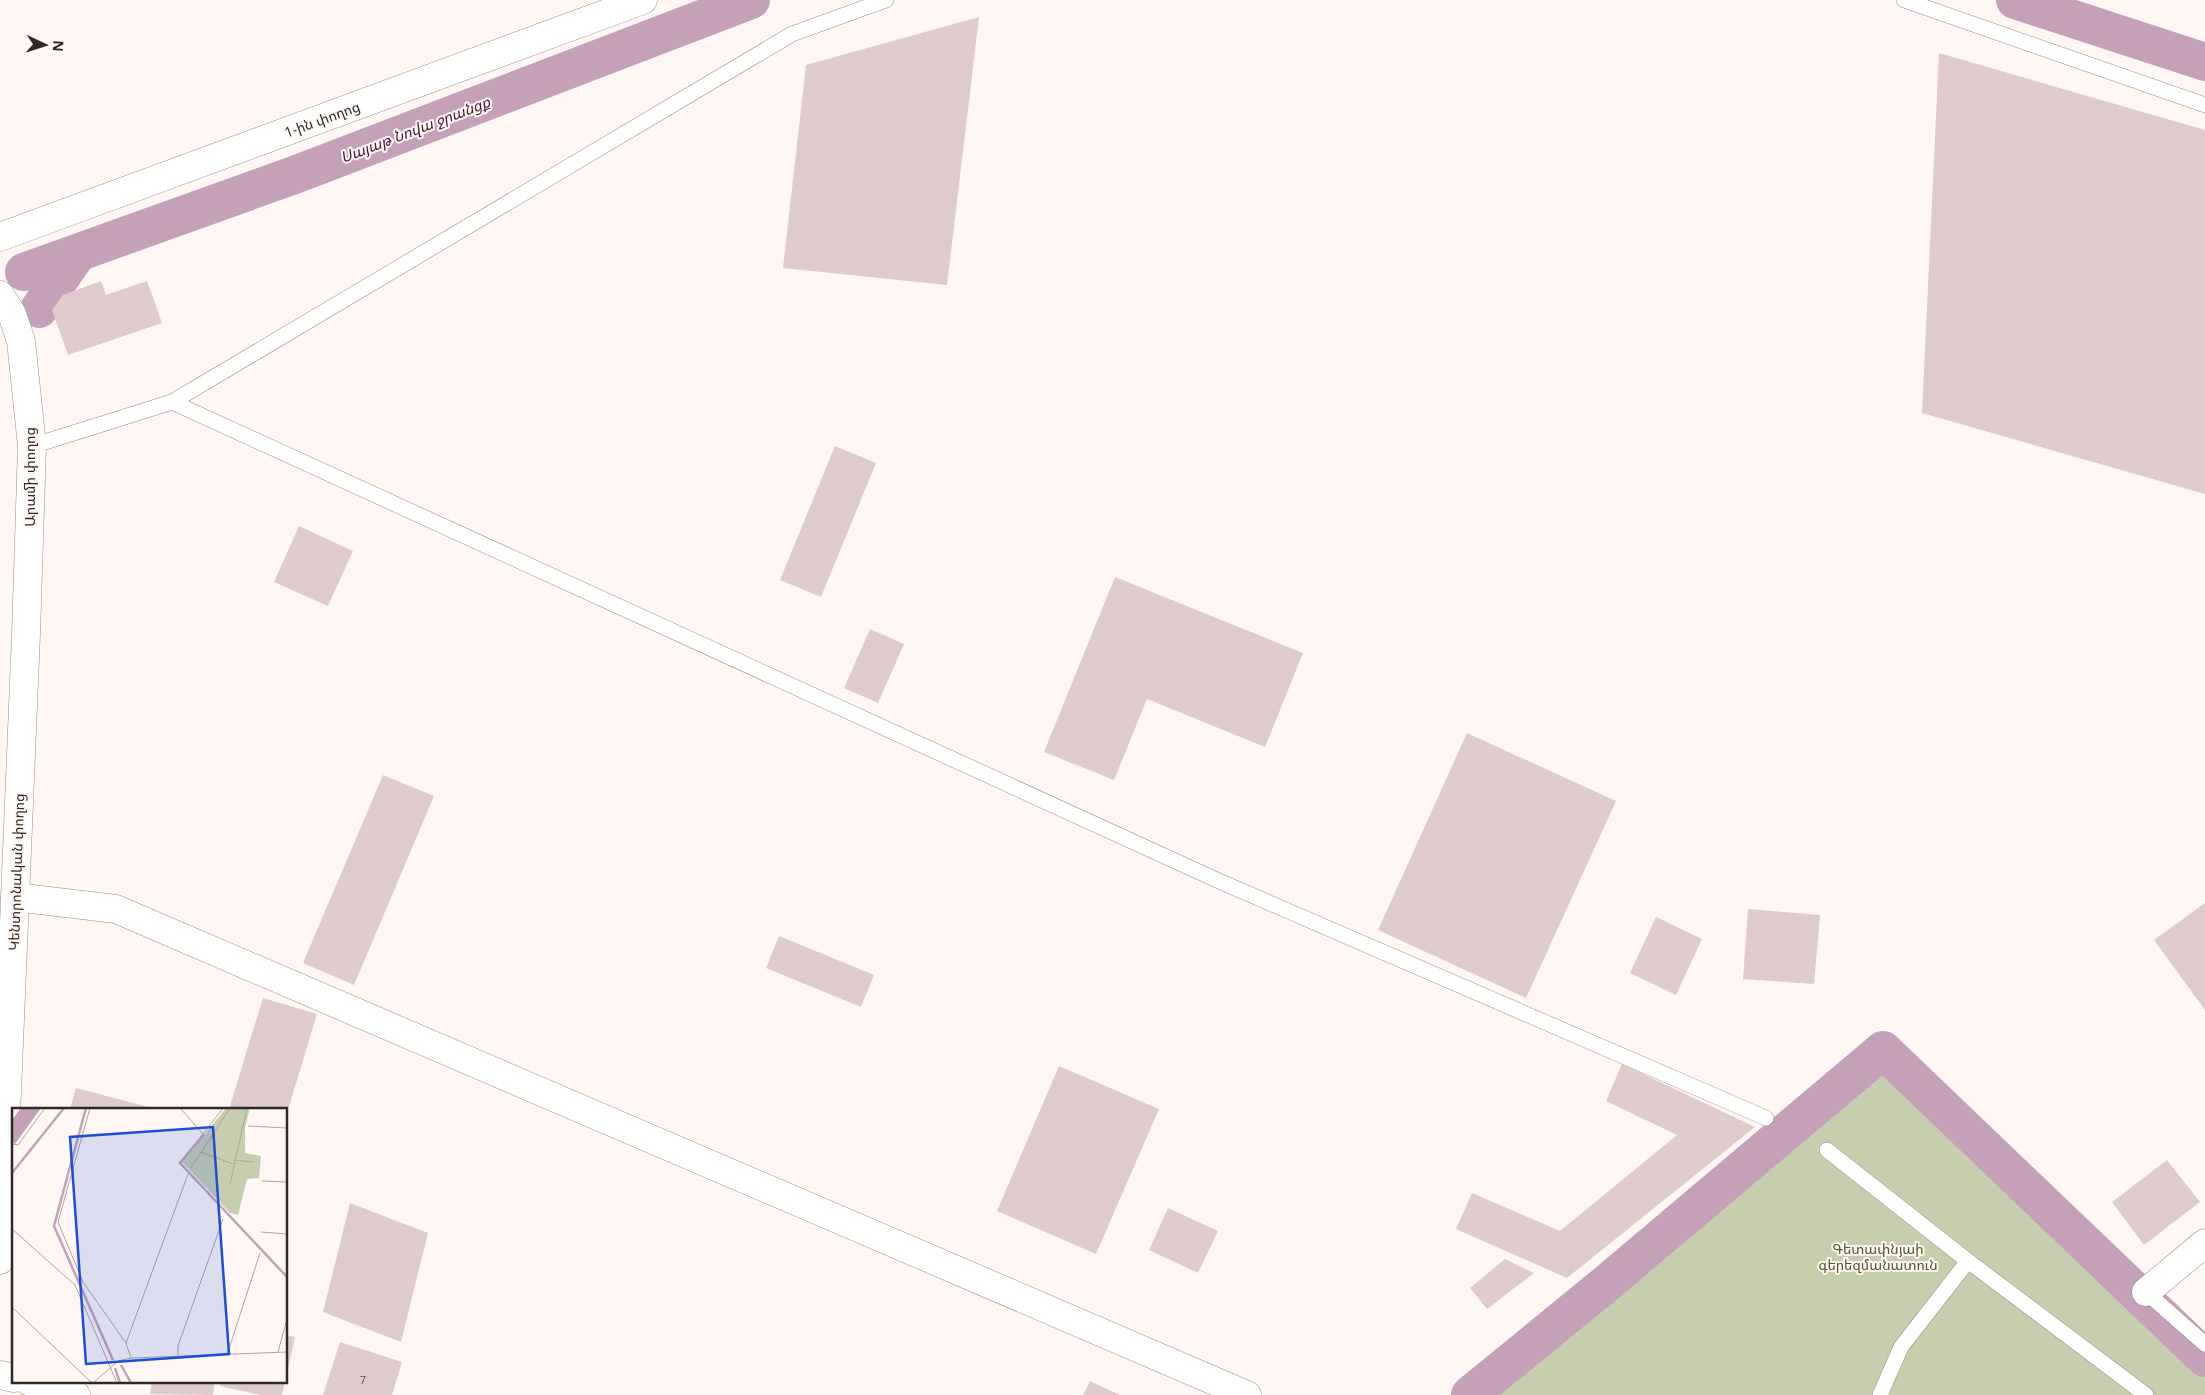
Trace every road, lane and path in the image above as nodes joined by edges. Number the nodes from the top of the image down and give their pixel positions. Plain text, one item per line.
1 (644, 0) edge
2 (886, 0) edge
3 (1904, 0) edge
4 (2205, 105) edge
5 (0, 237) edge
6 (0, 295) edge
7 (172, 402) junction
8 (32, 446) junction
9 (26, 634) joint
10 (15, 897) junction
11 (1766, 1118) dead end
12 (1827, 1150) dead end
13 (2205, 1243) edge
14 (0, 1260) edge
15 (1968, 1261) junction
16 (2146, 1292) joint
17 (2205, 1344) edge
18 (31, 1382) edge
19 (76, 1395) edge
20 (1247, 1395) edge
21 (1880, 1395) edge
22 (2146, 1395) edge

1 - 5 street, 1-ին փողոց
2 - 7 lane
3 - 4 lane
6 - 8 street, Արամի փողոց
7 - 8 lane
7 - 11 lane
8 - 9 street, Արամի փողոց
9 - 10 street, Կենտրոնական փողոց
10 - 14 street, Կենտրոնական փողոց
10 - 20 street
12 - 15 lane
13 - 16 street
15 - 21 lane
15 - 22 lane
16 - 17 lane
18 - 19 street

